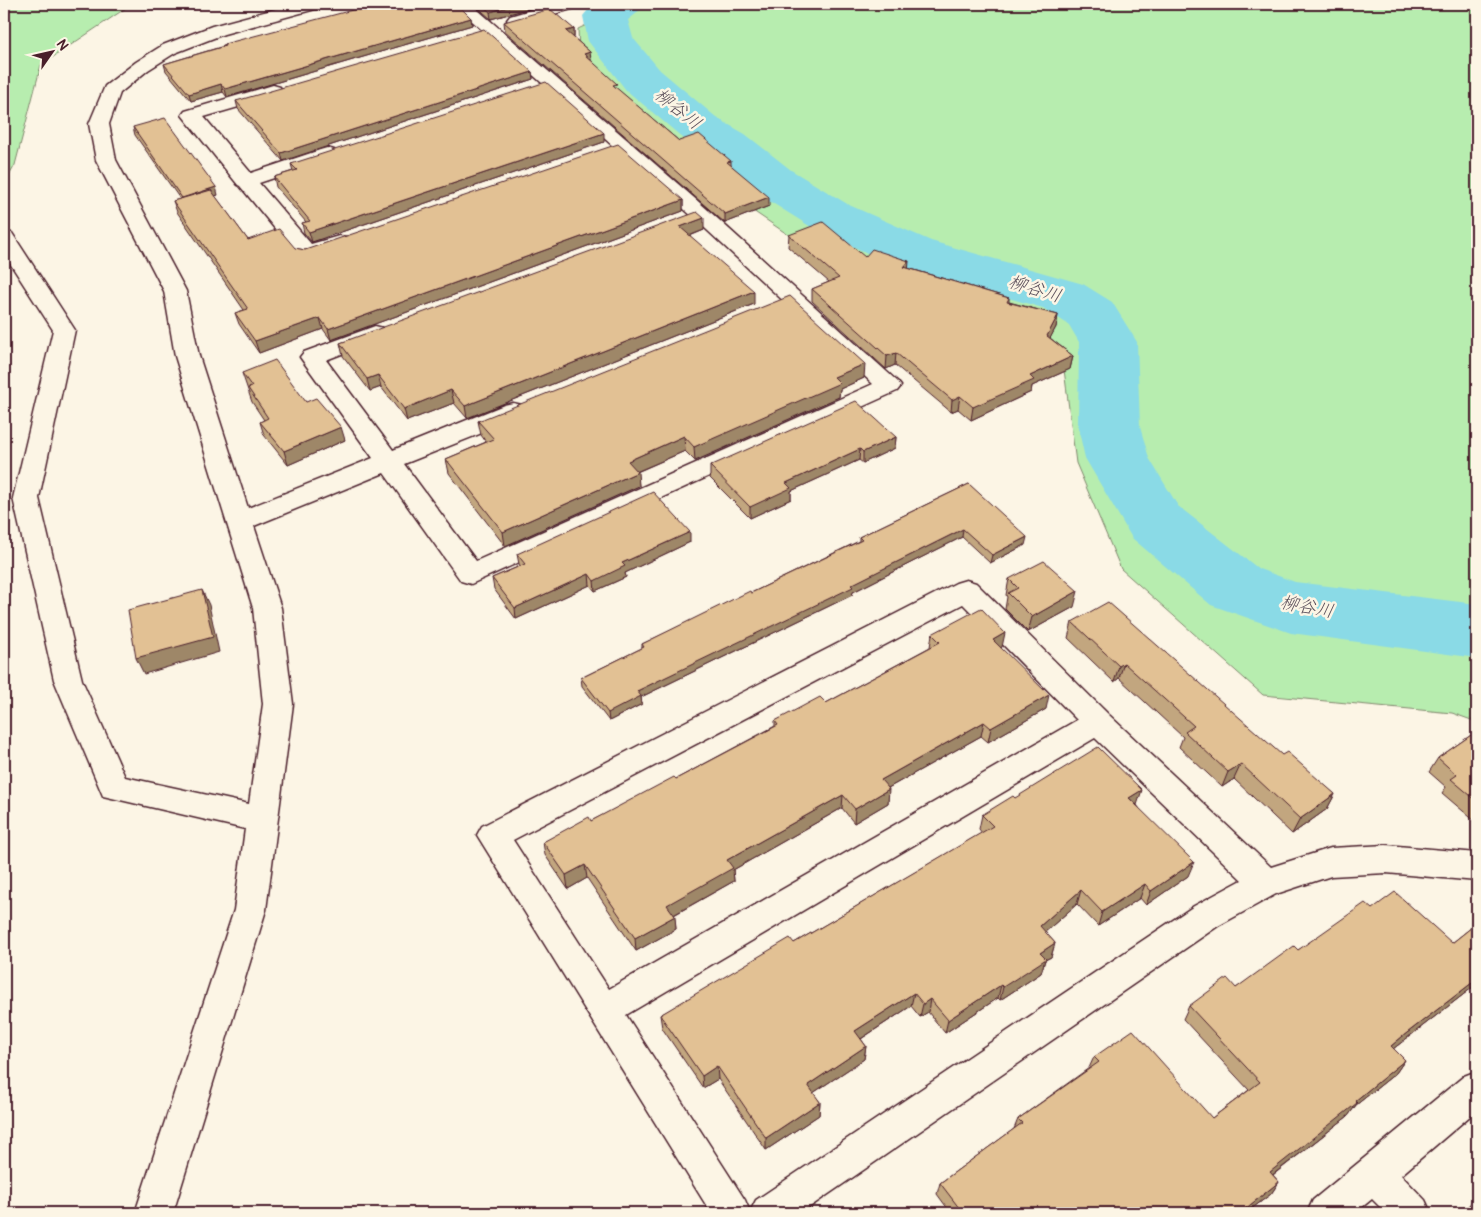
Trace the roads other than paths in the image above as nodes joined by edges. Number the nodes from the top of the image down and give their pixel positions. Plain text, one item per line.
1 (313, 4) edge
2 (461, 4) edge
3 (569, 4) edge
4 (490, 28) junction
5 (471, 33) edge
6 (550, 82) junction
7 (295, 85) edge
8 (531, 88) edge
9 (347, 148) edge
10 (245, 181) junction
11 (353, 237) edge
12 (4, 238) edge
13 (794, 298) junction
14 (767, 310) edge
15 (395, 326) edge
16 (535, 402) edge
17 (387, 462) junction
18 (240, 521) junction
19 (1098, 722) junction
20 (262, 820) junction
21 (1477, 867) edge
22 (1266, 883) junction
23 (604, 1010) junction
24 (1477, 1088) edge
25 (1374, 1173) junction
26 (154, 1213) edge
27 (732, 1213) edge
28 (769, 1213) edge
29 (1326, 1213) edge
30 (1412, 1213) edge

1 - 18 street
2 - 4 street
3 - 4 street
4 - 5 street
4 - 6 street
6 - 8 street
6 - 13 street
7 - 10 street
9 - 10 street
10 - 11 street
12 - 20 street
13 - 14 street
13 - 17 street
15 - 17 street
16 - 17 street
17 - 18 street
18 - 20 street
19 - 22 street
19 - 23 street
19 - 23 street
20 - 26 street
21 - 22 street
22 - 28 street
23 - 27 street
24 - 25 street
25 - 29 street
25 - 30 street

